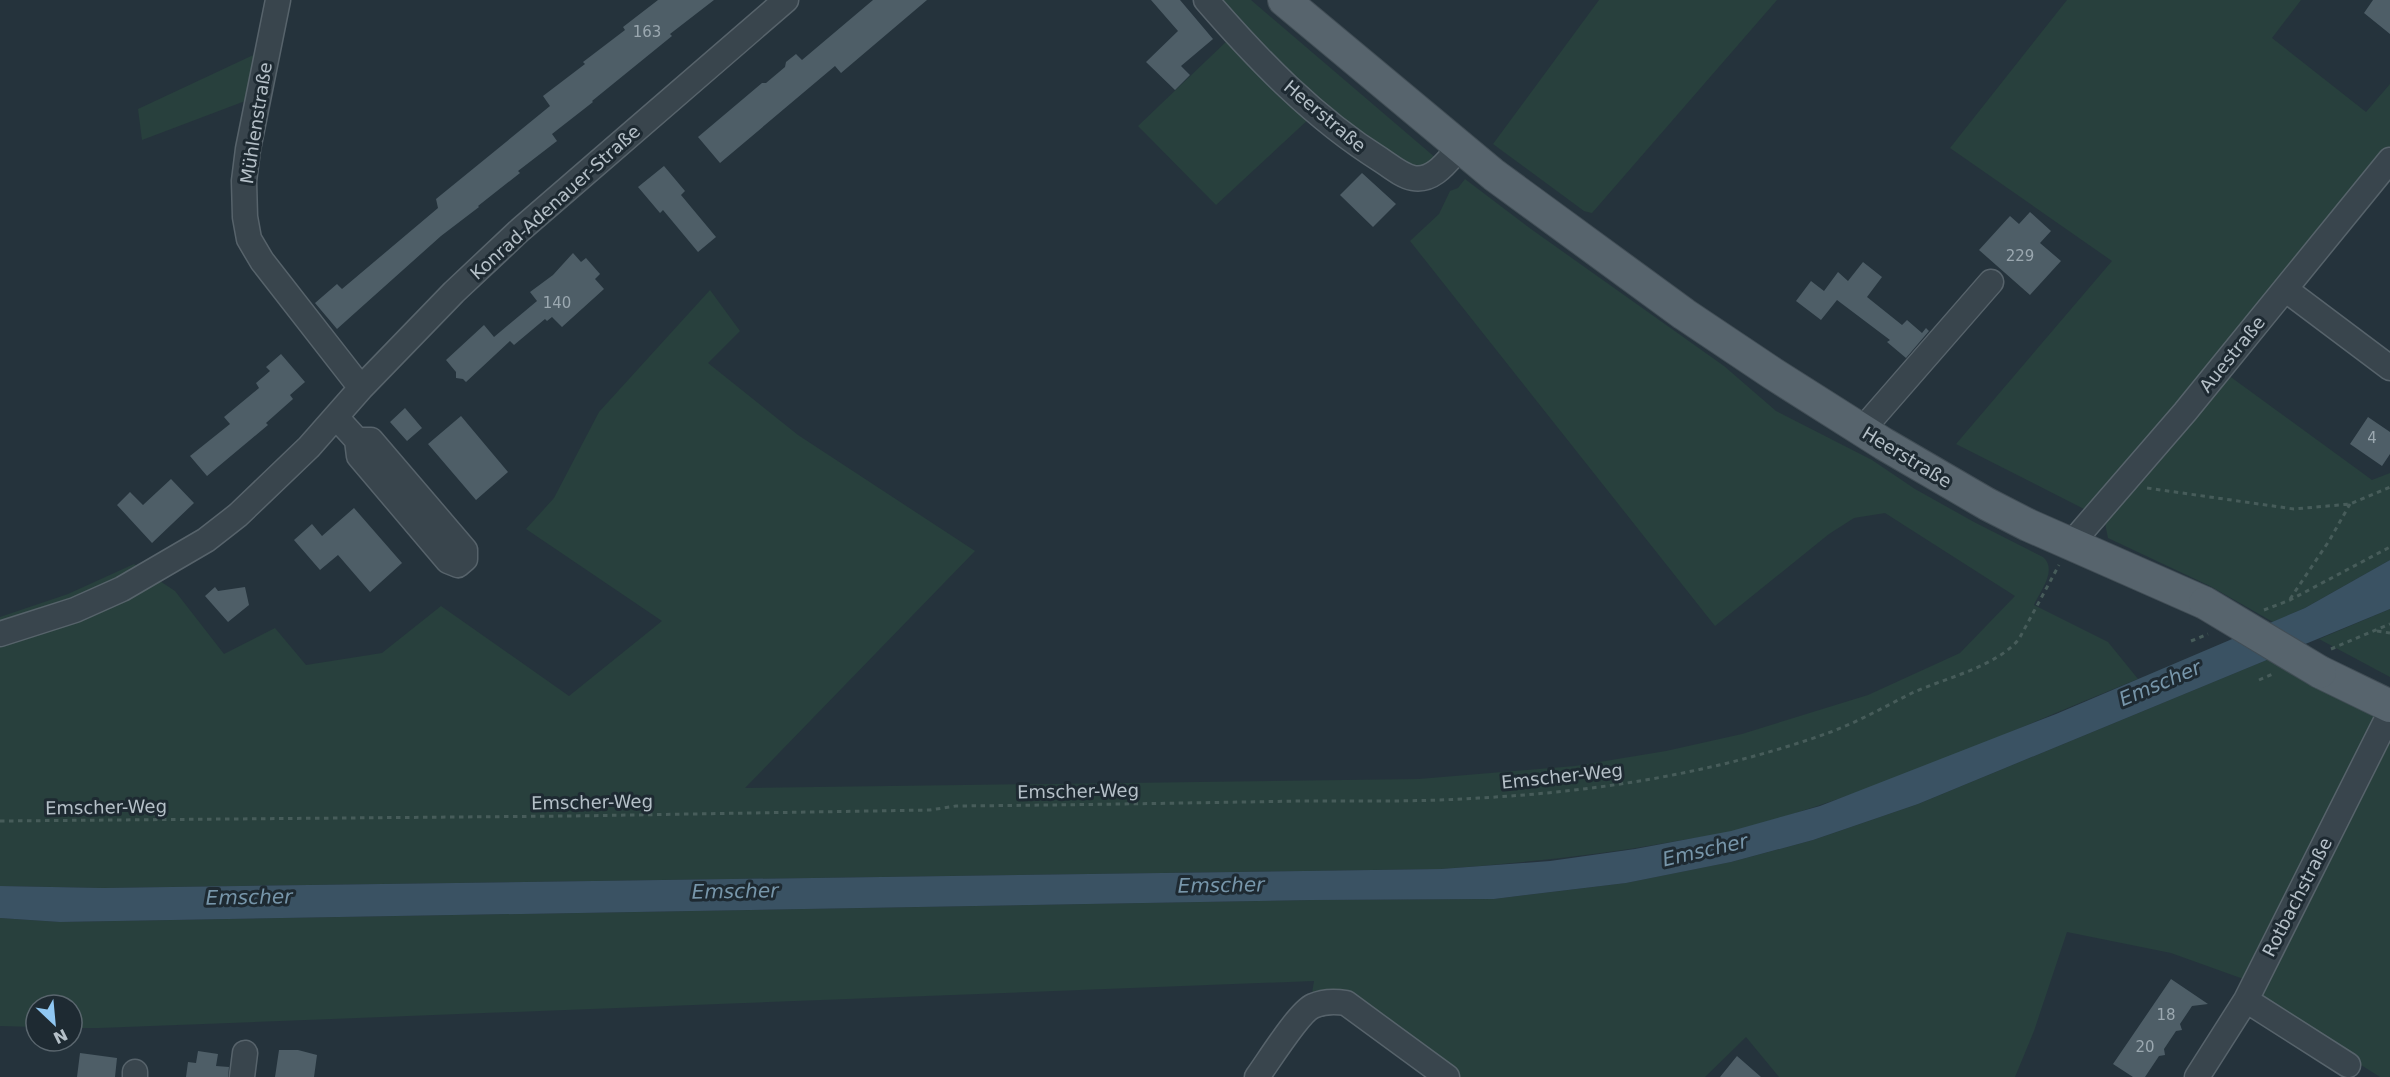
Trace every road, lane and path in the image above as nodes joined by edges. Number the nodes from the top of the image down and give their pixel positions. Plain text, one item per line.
1 (278, 0) edge
2 (786, 0) edge
3 (1206, 0) edge
4 (1284, 0) edge
5 (1460, 147) junction
6 (2390, 160) edge
7 (1991, 282) dead end
8 (2285, 289) junction
9 (2389, 366) edge
10 (361, 388) junction
11 (336, 417) junction
12 (1862, 430) junction
13 (357, 440) junction
14 (2128, 478) junction
15 (2390, 487) edge
16 (2350, 504) junction
17 (2070, 545) junction
18 (2390, 547) edge
19 (2290, 600) junction
20 (2257, 614) dead end
21 (2209, 618) junction
22 (2375, 630) dead end
23 (2390, 633) edge
24 (0, 634) edge
25 (2191, 641) dead end
26 (2390, 706) edge
27 (2390, 713) edge
28 (0, 820) edge
29 (2246, 1000) junction
30 (245, 1053) dead end
31 (2348, 1065) dead end
32 (242, 1077) edge
33 (1257, 1077) edge
34 (1447, 1077) edge
35 (2197, 1077) edge

1 - 10 street, Mühlenstraße
2 - 10 street, Konrad-Adenauer-Straße
3 - 5 street, Heerstraße
4 - 5 main road, Heerstraße
5 - 12 main road, Heerstraße
6 - 8 street, Auestraße
7 - 12 street
8 - 9 street
8 - 14 street, Auestraße
10 - 11 street, Konrad-Adenauer-Straße
11 - 13 street
11 - 24 street, Konrad-Adenauer-Straße
12 - 17 main road, Heerstraße
13 - 13 street
14 - 16 path
14 - 17 street, Auestraße
15 - 16 path
16 - 19 path
17 - 21 main road, Heerstraße
17 - 28 path, Emscher-Weg
18 - 19 path
19 - 20 path
21 - 25 path
21 - 26 main road, Heerstraße, bridge
22 - 23 path
27 - 29 street, Rotbachstraße
29 - 31 street
29 - 35 street, Rotbachstraße
30 - 32 street
33 - 34 street

